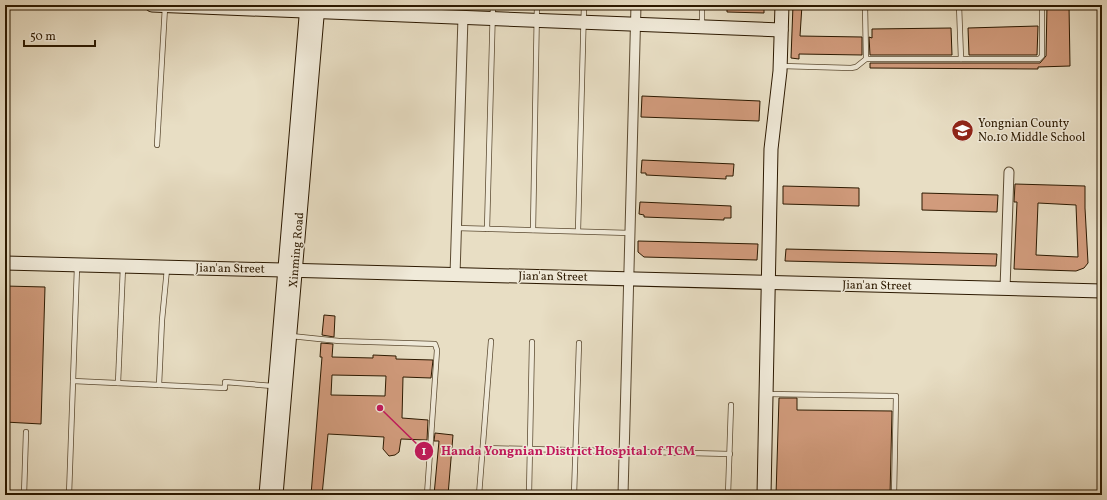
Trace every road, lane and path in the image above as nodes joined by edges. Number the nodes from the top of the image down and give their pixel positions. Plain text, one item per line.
1 (152, 5) edge
2 (493, 5) edge
3 (538, 5) edge
4 (584, 5) edge
5 (636, 5) edge
6 (702, 5) edge
7 (782, 5) edge
8 (865, 5) edge
9 (959, 5) edge
10 (1042, 5) edge
11 (165, 6) edge
12 (312, 8) edge
13 (463, 17) junction
14 (493, 19) junction
15 (537, 20) junction
16 (583, 22) junction
17 (636, 24) junction
18 (702, 27) junction
19 (781, 30) junction
20 (866, 59) junction
21 (960, 59) junction
22 (780, 66) junction
23 (157, 145) dead end
24 (1008, 172) dead end
25 (456, 228) junction
26 (487, 229) junction
27 (533, 230) junction
28 (578, 231) junction
29 (630, 233) junction
30 (5, 263) edge
31 (77, 265) junction
32 (123, 266) junction
33 (167, 267) junction
34 (290, 270) junction
35 (455, 275) junction
36 (629, 279) junction
37 (769, 283) junction
38 (1005, 289) junction
39 (1102, 291) edge
40 (290, 336) junction
41 (491, 340) dead end
42 (532, 342) dead end
43 (579, 343) dead end
44 (73, 381) junction
45 (118, 383) junction
46 (159, 385) junction
47 (275, 386) junction
48 (767, 394) junction
49 (731, 405) dead end
50 (26, 432) dead end
51 (483, 448) junction
52 (530, 449) junction
53 (576, 450) junction
54 (625, 451) junction
55 (730, 454) junction
56 (24, 495) edge
57 (69, 495) edge
58 (266, 495) edge
59 (276, 495) edge
60 (427, 495) edge
61 (479, 495) edge
62 (529, 495) edge
63 (574, 495) edge
64 (623, 495) edge
65 (728, 495) edge
66 (764, 495) edge
67 (894, 495) edge

1 - 11 main road
2 - 14 lane
3 - 15 lane
4 - 16 lane
5 - 17 street
6 - 18 lane
7 - 19 main road
8 - 20 lane
9 - 21 lane
10 - 21 lane
11 - 12 main road
11 - 23 lane
12 - 13 main road
12 - 34 main road, Xinming Road
13 - 14 main road
13 - 25 street
14 - 15 main road
14 - 26 lane
15 - 16 main road
15 - 27 lane
16 - 17 main road
16 - 28 lane
17 - 18 main road
17 - 29 street
18 - 19 main road
19 - 22 main road
20 - 21 lane
20 - 22 lane
22 - 37 main road
24 - 38 street
25 - 26 lane
25 - 35 street
26 - 27 lane
27 - 28 lane
28 - 29 lane
29 - 36 street
30 - 31 main road, Jian'an Street
31 - 32 main road, Jian'an Street
31 - 44 lane
32 - 33 main road, Jian'an Street
32 - 45 lane
33 - 34 main road, Jian'an Street
33 - 46 lane
34 - 35 main road, Jian'an Street
34 - 40 main road, Xinming Road
34 - 47 main road, Xinming Road
35 - 36 main road, Jian'an Street
36 - 37 main road, Jian'an Street
36 - 54 street
37 - 38 main road, Jian'an Street
37 - 48 main road
38 - 39 main road, Jian'an Street
40 - 59 main road, Xinming Road
40 - 60 lane
41 - 51 lane
42 - 52 lane
43 - 53 lane
44 - 45 lane
44 - 57 lane
45 - 46 lane
46 - 47 lane
47 - 58 main road, Xinming Road
48 - 66 main road
48 - 67 lane
49 - 55 lane
50 - 56 lane
51 - 52 lane
51 - 61 lane
52 - 53 lane
52 - 62 lane
53 - 54 lane
53 - 63 lane
54 - 55 lane
54 - 64 street
55 - 65 lane

